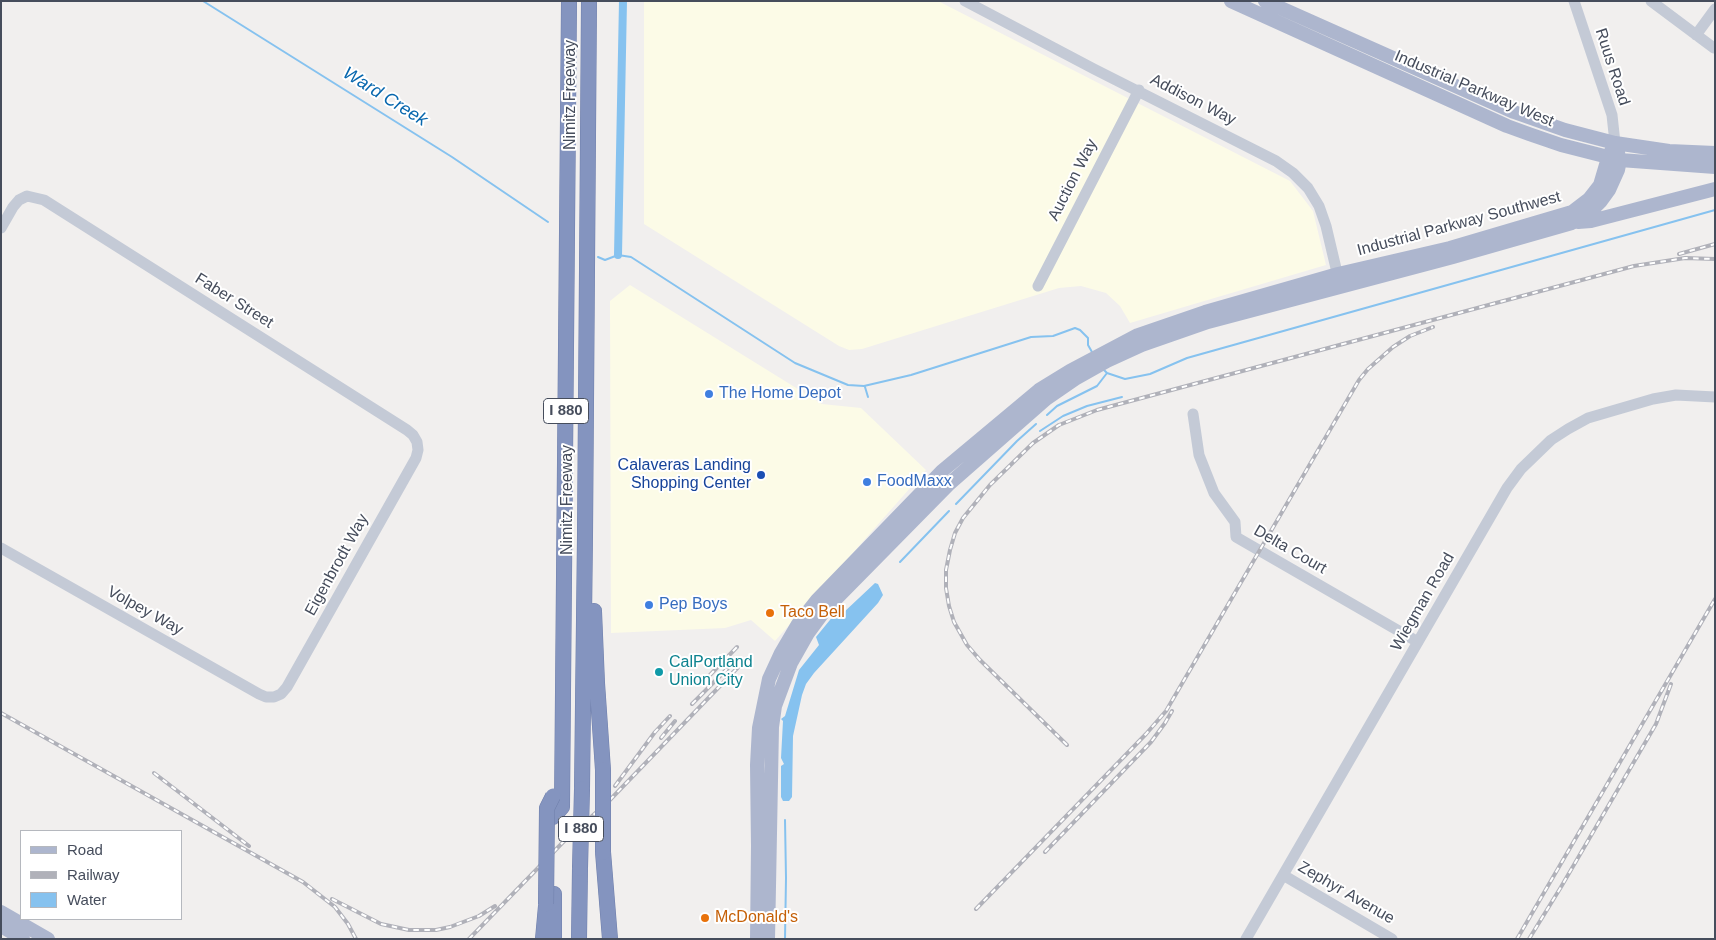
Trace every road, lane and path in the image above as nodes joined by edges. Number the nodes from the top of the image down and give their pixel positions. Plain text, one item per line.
1 (560, 1) edge
2 (569, 1) edge
3 (579, 1) edge
4 (588, 1) edge
5 (965, 1) edge
6 (1230, 1) edge
7 (1265, 1) edge
8 (1574, 1) edge
9 (1651, 1) edge
10 (1715, 9) edge
11 (1696, 35) junction
12 (1714, 48) dead end
13 (1138, 90) junction
14 (1615, 143) junction
15 (1715, 153) edge
16 (1614, 159) junction
17 (1715, 167) edge
18 (1715, 189) edge
19 (1572, 223) junction
20 (1, 228) edge
21 (1339, 280) junction
22 (1038, 286) dead end
23 (1072, 375) junction
24 (1715, 397) edge
25 (1193, 414) dead end
26 (418, 442) joint
27 (942, 471) junction
28 (948, 485) junction
29 (585, 535) junction
30 (1, 548) edge
31 (1418, 642) junction
32 (274, 698) joint
33 (583, 756) junction
34 (553, 796) junction
35 (764, 804) junction
36 (554, 817) junction
37 (603, 852) junction
38 (1283, 875) junction
39 (550, 899) junction
40 (1, 912) edge
41 (1, 926) edge
42 (23, 939) edge
43 (48, 939) edge
44 (542, 939) edge
45 (554, 939) edge
46 (579, 939) edge
47 (601, 939) edge
48 (610, 939) edge
49 (757, 939) edge
50 (768, 939) edge
51 (1246, 939) edge
52 (1392, 939) edge

1 - 34 highway, Nimitz Freeway / I 880
2 - 36 highway, I 880
3 - 33 highway, I 880
4 - 29 highway, Nimitz Freeway / I 880
5 - 13 street, Addison Way
6 - 16 main road, Industrial Parkway West
7 - 14 main road, Industrial Parkway West
8 - 14 street, Ruus Road
9 - 11 street
10 - 11 street
11 - 12 street
13 - 21 street, Addison Way
13 - 22 street, Auction Way
14 - 15 main road, Industrial Parkway West
14 - 16 main road, Industrial Parkway Southwest
16 - 17 main road, Industrial Parkway West
16 - 19 main road, Industrial Parkway Southwest
16 - 21 main road, Industrial Parkway Southwest
18 - 19 main road
19 - 21 main road, Industrial Parkway Southwest
20 - 26 street, Faber Street
21 - 23 main road, Industrial Parkway Southwest
23 - 27 main road, Industrial Parkway Southwest
23 - 28 main road, Industrial Parkway Southwest
24 - 31 street, Wiegman Road
25 - 31 street, Delta Court
26 - 32 street, Eigenbrodt Way
27 - 28 main road
27 - 35 main road, Industrial Parkway Southwest
28 - 35 main road, Industrial Parkway Southwest
29 - 33 highway, Nimitz Freeway / I 880
29 - 37 highway, bridge
30 - 32 street, Volpey Way
31 - 38 street, Wiegman Road
33 - 46 highway, Nimitz Freeway / I 880, bridge
34 - 36 highway, Nimitz Freeway / I 880
34 - 39 highway, bridge
35 - 49 main road, Industrial Parkway Southwest
35 - 50 main road, Industrial Parkway Southwest
36 - 39 highway, Nimitz Freeway / I 880
37 - 47 highway
37 - 48 highway
38 - 51 street, Wiegman Road
38 - 52 street, Zephyr Avenue
39 - 44 highway
39 - 45 highway, Nimitz Freeway / I 880
40 - 43 main road
41 - 42 main road

